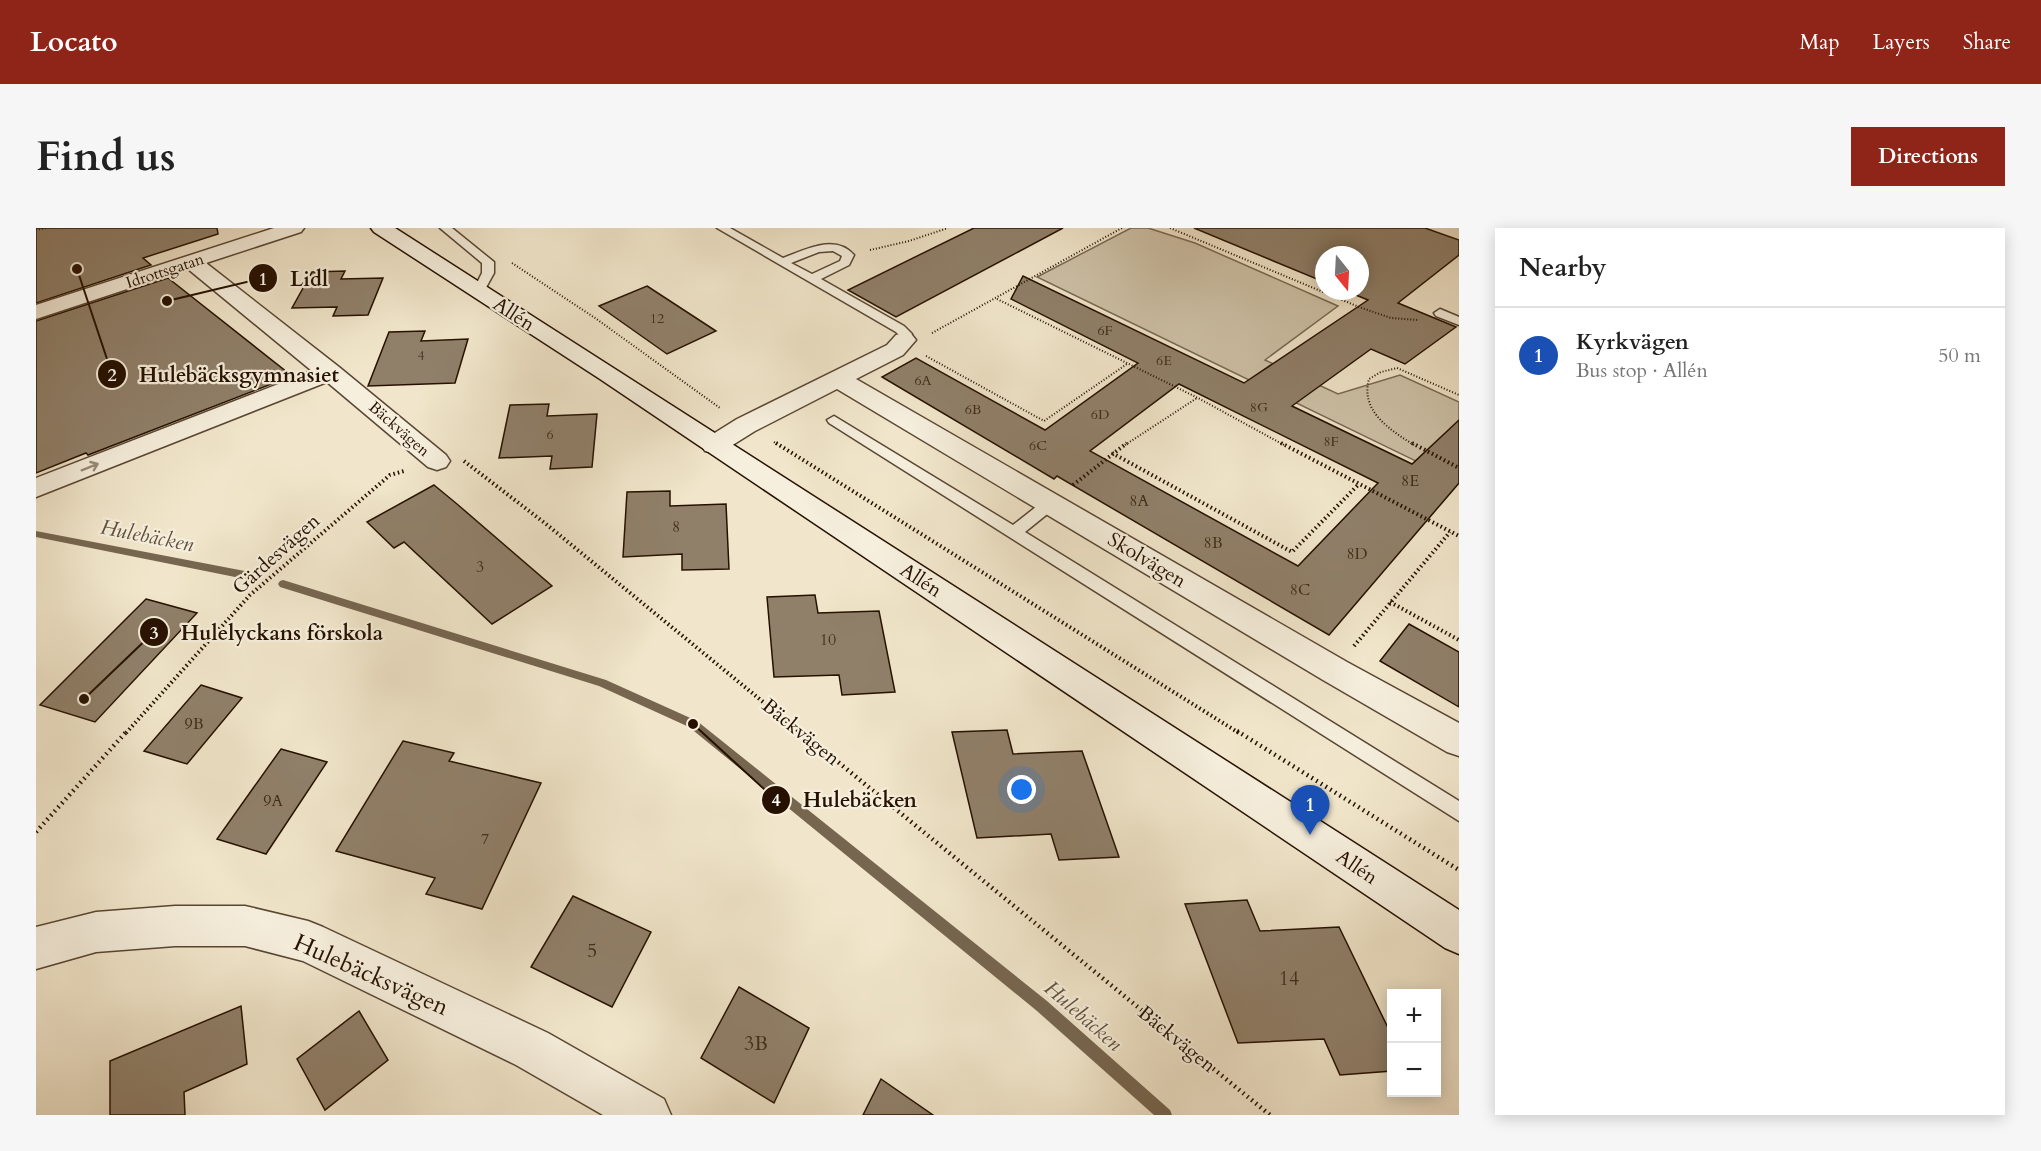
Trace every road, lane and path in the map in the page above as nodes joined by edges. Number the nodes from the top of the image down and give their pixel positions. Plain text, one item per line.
1 (46, 228) edge
2 (294, 228) edge
3 (381, 228) edge
4 (445, 228) edge
5 (722, 228) edge
6 (948, 228) edge
7 (1122, 228) edge
8 (1170, 228) edge
9 (36, 230) edge
10 (848, 255) junction
11 (192, 262) junction
12 (509, 262) dead end
13 (783, 262) junction
14 (812, 279) junction
15 (479, 291) junction
16 (997, 298) junction
17 (36, 312) edge
18 (1440, 313) joint
19 (1459, 321) edge
20 (910, 341) junction
21 (1128, 364) junction
22 (331, 372) junction
23 (836, 378) junction
24 (1459, 395) edge
25 (1198, 398) junction
26 (834, 420) dead end
27 (746, 425) junction
28 (714, 445) junction
29 (1112, 453) junction
30 (437, 461) joint
31 (469, 464) dead end
32 (1459, 468) edge
33 (1358, 484) junction
34 (36, 488) edge
35 (1051, 502) junction
36 (1450, 532) junction
37 (1014, 533) junction
38 (1459, 536) edge
39 (1390, 602) junction
40 (1459, 640) edge
41 (1335, 671) junction
42 (1459, 741) edge
43 (1459, 812) edge
44 (36, 832) edge
45 (1459, 870) edge
46 (1459, 934) edge
47 (36, 948) edge
48 (648, 1115) edge
49 (1270, 1115) edge

1 - 9 path
2 - 11 street, Idrottsgatan
3 - 15 street, Allén
4 - 15 lane
5 - 13 lane
6 - 10 path
7 - 16 path
8 - 18 path
10 - 13 lane
10 - 14 lane
11 - 17 street, Idrottsgatan
11 - 22 street, Bäckvägen
12 - 27 path
13 - 14 lane
14 - 20 lane
15 - 28 street, Allén
16 - 20 path
16 - 21 path
18 - 19 lane
20 - 21 path
20 - 23 street
21 - 25 path
22 - 30 street, Bäckvägen
34 -> 22 street
23 - 27 street
23 - 35 street, Skolvägen
24 - 32 path
25 - 29 path
25 - 33 path
26 - 37 lane
27 - 28 street
27 - 45 path
28 - 46 street, Allén
29 - 33 path
29 - 35 path
30 - 44 path, Gärdesvägen
31 - 49 path, Bäckvägen
33 - 36 path
35 - 37 lane
35 - 41 street, Skolvägen
36 - 38 path
36 - 39 path
37 - 43 lane
39 - 40 path
39 - 41 path
41 - 42 street, Skolvägen
47 - 48 street, Hulebäcksvägen

